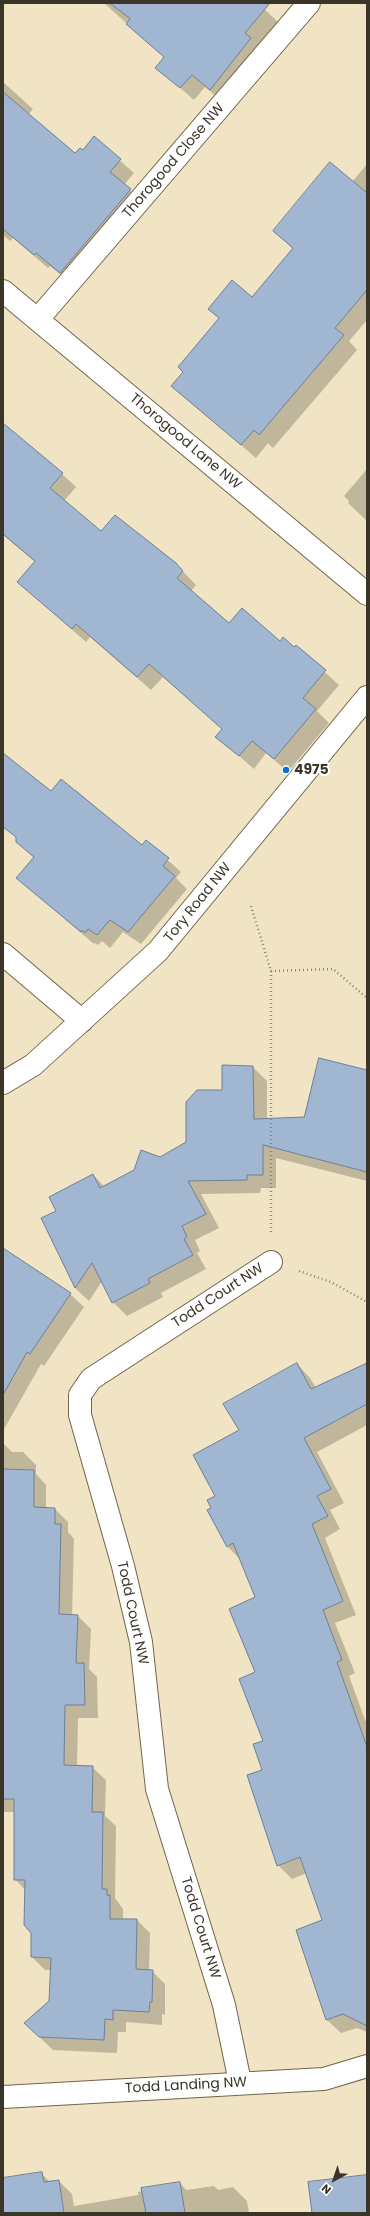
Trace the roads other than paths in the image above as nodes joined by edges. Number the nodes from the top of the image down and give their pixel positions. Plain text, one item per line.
1 (309, 3) edge
2 (3, 291) edge
3 (38, 319) junction
4 (367, 594) edge
5 (367, 697) edge
6 (3, 954) edge
7 (82, 1021) junction
8 (3, 1083) edge
9 (271, 1262) road end
10 (367, 2066) edge
11 (240, 2082) junction
12 (3, 2097) edge

1 - 3 street, Thorogood Close NW
2 - 3 street, Thorogood Lane NW
3 - 4 street, Thorogood Lane NW
5 - 7 street, Tory Road NW
6 - 7 street
7 - 8 street, Tory Road NW
9 - 11 street, Todd Court NW
10 - 11 street, Todd Landing NW
11 - 12 street, Todd Landing NW

